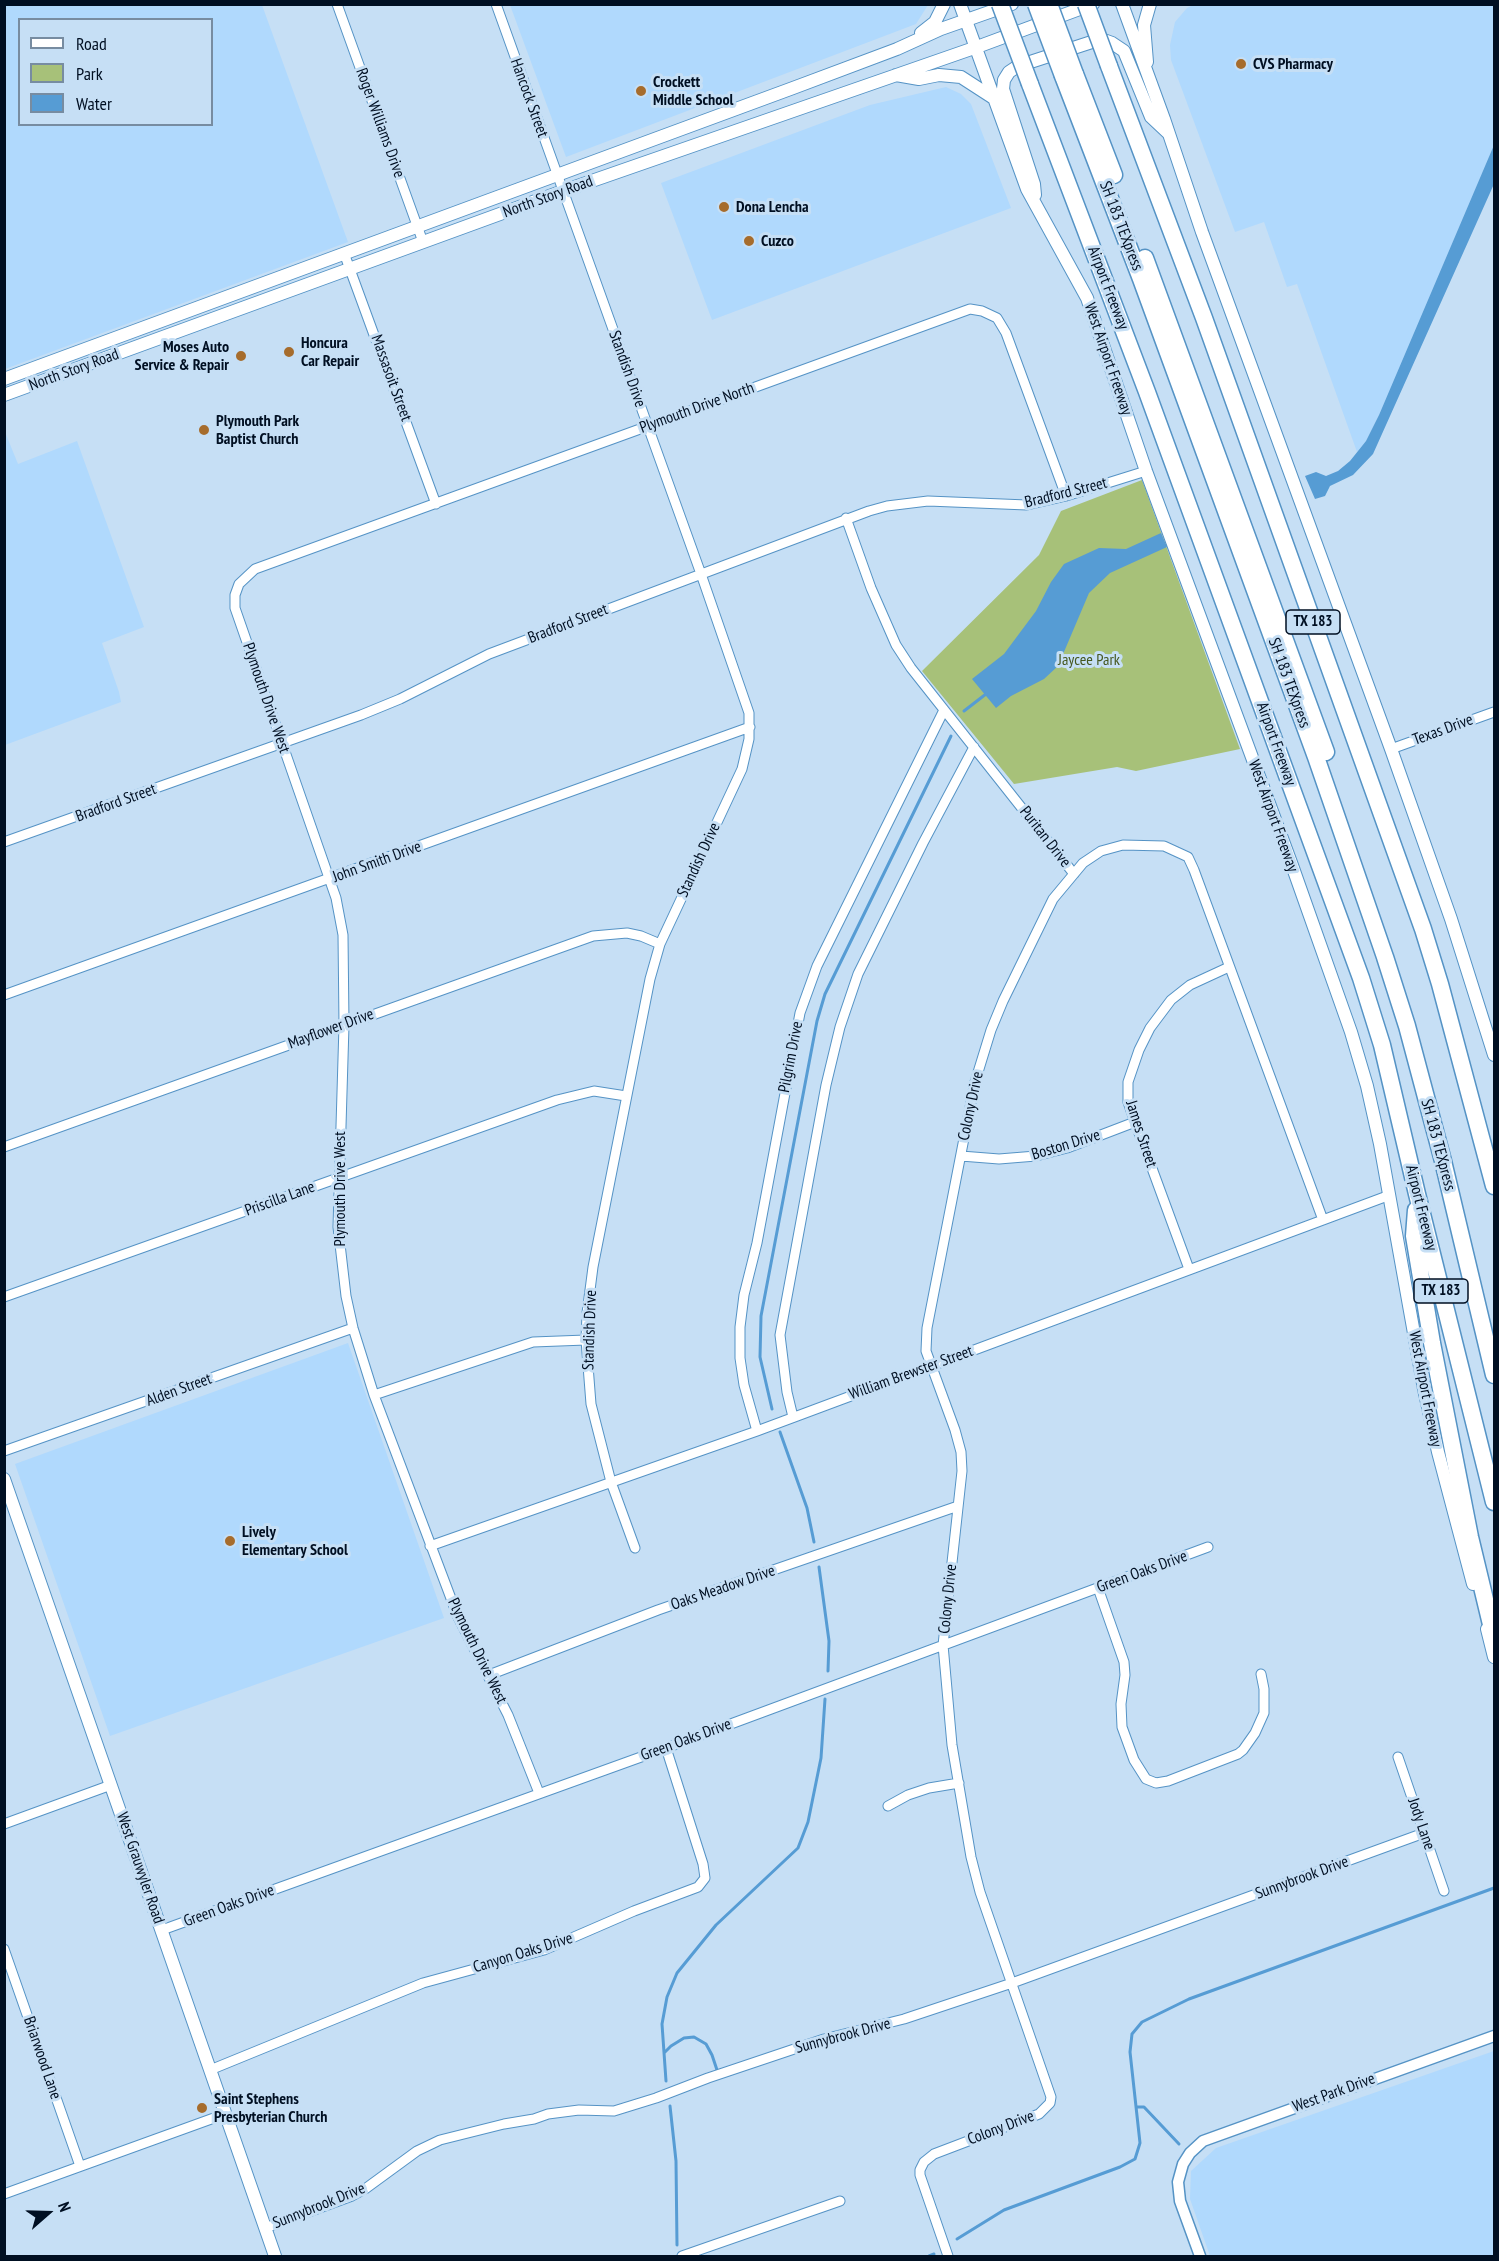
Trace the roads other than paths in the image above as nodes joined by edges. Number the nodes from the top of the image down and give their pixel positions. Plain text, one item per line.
1 (337, 4) edge
2 (496, 4) edge
3 (944, 4) edge
4 (960, 4) edge
5 (1000, 4) edge
6 (1012, 4) edge
7 (1036, 4) edge
8 (1049, 4) edge
9 (1086, 4) edge
10 (1093, 4) edge
11 (1122, 4) edge
12 (1150, 4) edge
13 (966, 20) junction
14 (976, 47) junction
15 (897, 49) junction
16 (895, 75) junction
17 (1069, 75) junction
18 (1149, 78) junction
19 (995, 99) junction
20 (1169, 134) junction
21 (556, 174) junction
22 (563, 191) junction
23 (1036, 202) junction
24 (417, 226) junction
25 (423, 242) junction
26 (344, 254) junction
27 (350, 269) junction
28 (25, 371) junction
29 (4, 379) edge
30 (30, 386) junction
31 (4, 395) edge
32 (648, 426) junction
33 (1146, 471) junction
34 (1066, 496) junction
35 (436, 504) junction
36 (846, 518) junction
37 (701, 574) junction
38 (235, 601) joint
39 (944, 710) junction
40 (1494, 712) edge
41 (750, 727) junction
42 (281, 744) junction
43 (974, 747) junction
44 (1391, 749) junction
45 (4, 842) edge
46 (1074, 874) junction
47 (329, 879) junction
48 (660, 944) junction
49 (1229, 966) junction
50 (4, 995) edge
51 (344, 1025) junction
52 (1494, 1055) edge
53 (626, 1096) junction
54 (1134, 1122) junction
55 (4, 1147) edge
56 (960, 1156) junction
57 (339, 1178) junction
58 (1494, 1186) edge
59 (1417, 1194) junction
60 (1390, 1196) junction
61 (1323, 1220) junction
62 (1188, 1269) junction
63 (4, 1297) edge
64 (352, 1328) junction
65 (1494, 1335) edge
66 (586, 1340) junction
67 (931, 1366) junction
68 (1494, 1375) edge
69 (1466, 1389) junction
70 (374, 1395) junction
71 (794, 1417) junction
72 (756, 1431) junction
73 (4, 1451) edge
74 (1494, 1458) edge
75 (4, 1479) edge
76 (611, 1482) junction
77 (1494, 1502) edge
78 (958, 1506) junction
79 (430, 1546) junction
80 (1208, 1547) dead end
81 (635, 1548) dead end
82 (1098, 1588) junction
83 (1494, 1637) edge
84 (943, 1645) junction
85 (1494, 1657) edge
86 (1261, 1674) dead end
87 (489, 1675) junction
88 (666, 1748) junction
89 (1398, 1757) dead end
90 (959, 1783) junction
91 (111, 1785) junction
92 (539, 1793) junction
93 (888, 1806) dead end
94 (4, 1824) edge
95 (1424, 1833) junction
96 (1444, 1891) dead end
97 (162, 1930) junction
98 (4, 1948) edge
99 (1012, 1983) junction
100 (1494, 2036) edge
101 (210, 2070) junction
102 (225, 2114) junction
103 (80, 2166) junction
104 (4, 2194) edge
105 (840, 2201) dead end
106 (265, 2228) junction
107 (275, 2256) edge
108 (682, 2256) edge
109 (948, 2256) edge
110 (1200, 2256) edge

1 - 24 street, Roger Williams Drive
2 - 21 street, Hancock Street
3 - 15 main road
4 - 13 main road, West Airport Freeway
5 - 59 highway, Airport Freeway / TX 183, bridge
6 - 13 main road, North Story Road
7 - 17 highway, SH 183 TEXpress, bridge
8 - 17 highway, SH 183 TEXpress, bridge
9 - 58 highway, TX 183, bridge
10 - 14 main road, North Story Road
11 - 18 main road
12 - 18 main road
13 - 14 main road, West Airport Freeway
13 - 15 main road, North Story Road
14 - 16 main road, North Story Road
14 - 19 main road, West Airport Freeway
15 - 21 main road, North Story Road
16 - 19 main road
16 - 22 main road, North Story Road
17 - 65 highway, SH 183 TEXpress
17 - 68 highway, SH 183 TEXpress
18 - 20 main road
19 - 23 main road, West Airport Freeway
20 - 23 main road
20 - 44 main road
21 - 22 street, Hancock Street
21 - 24 main road, North Story Road
22 - 25 main road, North Story Road
22 - 32 street, Standish Drive
23 - 33 main road, West Airport Freeway
24 - 25 street, Roger Williams Drive
24 - 26 main road, North Story Road
25 - 27 main road, North Story Road
26 - 27 street, Massasoit Street
26 - 28 main road, North Story Road
27 - 30 main road, North Story Road
27 - 35 street, Massasoit Street
28 - 29 main road, North Story Road
28 - 30 main road
30 - 31 main road, North Story Road
32 - 34 street, Plymouth Drive North
32 - 35 street, Plymouth Drive North
32 - 37 street, Standish Drive
33 - 34 street, Bradford Street
33 - 60 main road, West Airport Freeway
34 - 36 street, Bradford Street
35 - 38 street, Plymouth Drive North
36 - 37 street, Bradford Street
36 - 39 street, Puritan Drive
37 - 41 street, Standish Drive
37 - 42 street, Bradford Street
38 - 42 street, Plymouth Drive West
39 - 43 street, Puritan Drive
39 - 72 street, Pilgrim Drive
40 - 44 street, Texas Drive
41 - 47 street, John Smith Drive
41 - 48 street, Standish Drive
42 - 45 street, Bradford Street
42 - 47 street, Plymouth Drive West
43 - 46 street, Puritan Drive
43 - 71 street
44 - 52 main road
46 - 49 street, Puritan Drive
46 - 56 street, Colony Drive
47 - 50 street, John Smith Drive
47 - 51 street, Plymouth Drive West
48 - 51 street, Mayflower Drive
48 - 53 street, Standish Drive
49 - 54 street, James Street
49 - 61 street, Puritan Drive
51 - 55 street, Mayflower Drive
51 - 57 street, Plymouth Drive West
53 - 57 street, Priscilla Lane
53 - 66 street, Standish Drive
54 - 56 street, Boston Drive
54 - 62 street, James Street
56 - 67 street, Colony Drive
57 - 63 street, Priscilla Lane
57 - 64 street, Plymouth Drive West
59 - 69 highway, Airport Freeway / TX 183
59 - 83 highway
60 - 61 street, William Brewster Street
60 - 85 main road, West Airport Freeway
61 - 62 street, William Brewster Street
62 - 67 street, William Brewster Street
64 - 70 street, Plymouth Drive West
64 - 73 street, Alden Street
66 - 70 street
66 - 76 street, Standish Drive
67 - 71 street, William Brewster Street
67 - 78 street, Colony Drive
69 - 74 highway
69 - 77 highway, Airport Freeway / TX 183
70 - 79 street, Plymouth Drive West
71 - 72 street, William Brewster Street
72 - 76 street, William Brewster Street
75 - 91 main road, West Grauwyler Road
76 - 79 street, William Brewster Street
76 - 81 street, Standish Drive
78 - 84 street, Colony Drive
78 - 87 street, Oaks Meadow Drive
79 - 87 street, Plymouth Drive West
80 - 82 street, Green Oaks Drive
82 - 84 street, Green Oaks Drive
82 - 86 street
84 - 88 street, Green Oaks Drive
84 - 90 street, Colony Drive
87 - 92 street, Plymouth Drive West
88 - 92 street, Green Oaks Drive
88 - 101 street, Canyon Oaks Drive
89 - 95 street, Jody Lane
90 - 93 street
90 - 99 street, Colony Drive
91 - 94 street
91 - 97 main road, West Grauwyler Road
92 - 97 street, Green Oaks Drive
95 - 96 street, Jody Lane
95 - 99 street, Sunnybrook Drive
97 - 101 main road, West Grauwyler Road
98 - 103 street, Briarwood Lane
99 - 106 street, Sunnybrook Drive
99 - 109 street, Colony Drive
100 - 110 street, West Park Drive
101 - 102 main road, West Grauwyler Road
102 - 103 street
102 - 106 main road, West Grauwyler Road
103 - 104 street
105 - 108 street
106 - 107 main road, West Grauwyler Road

